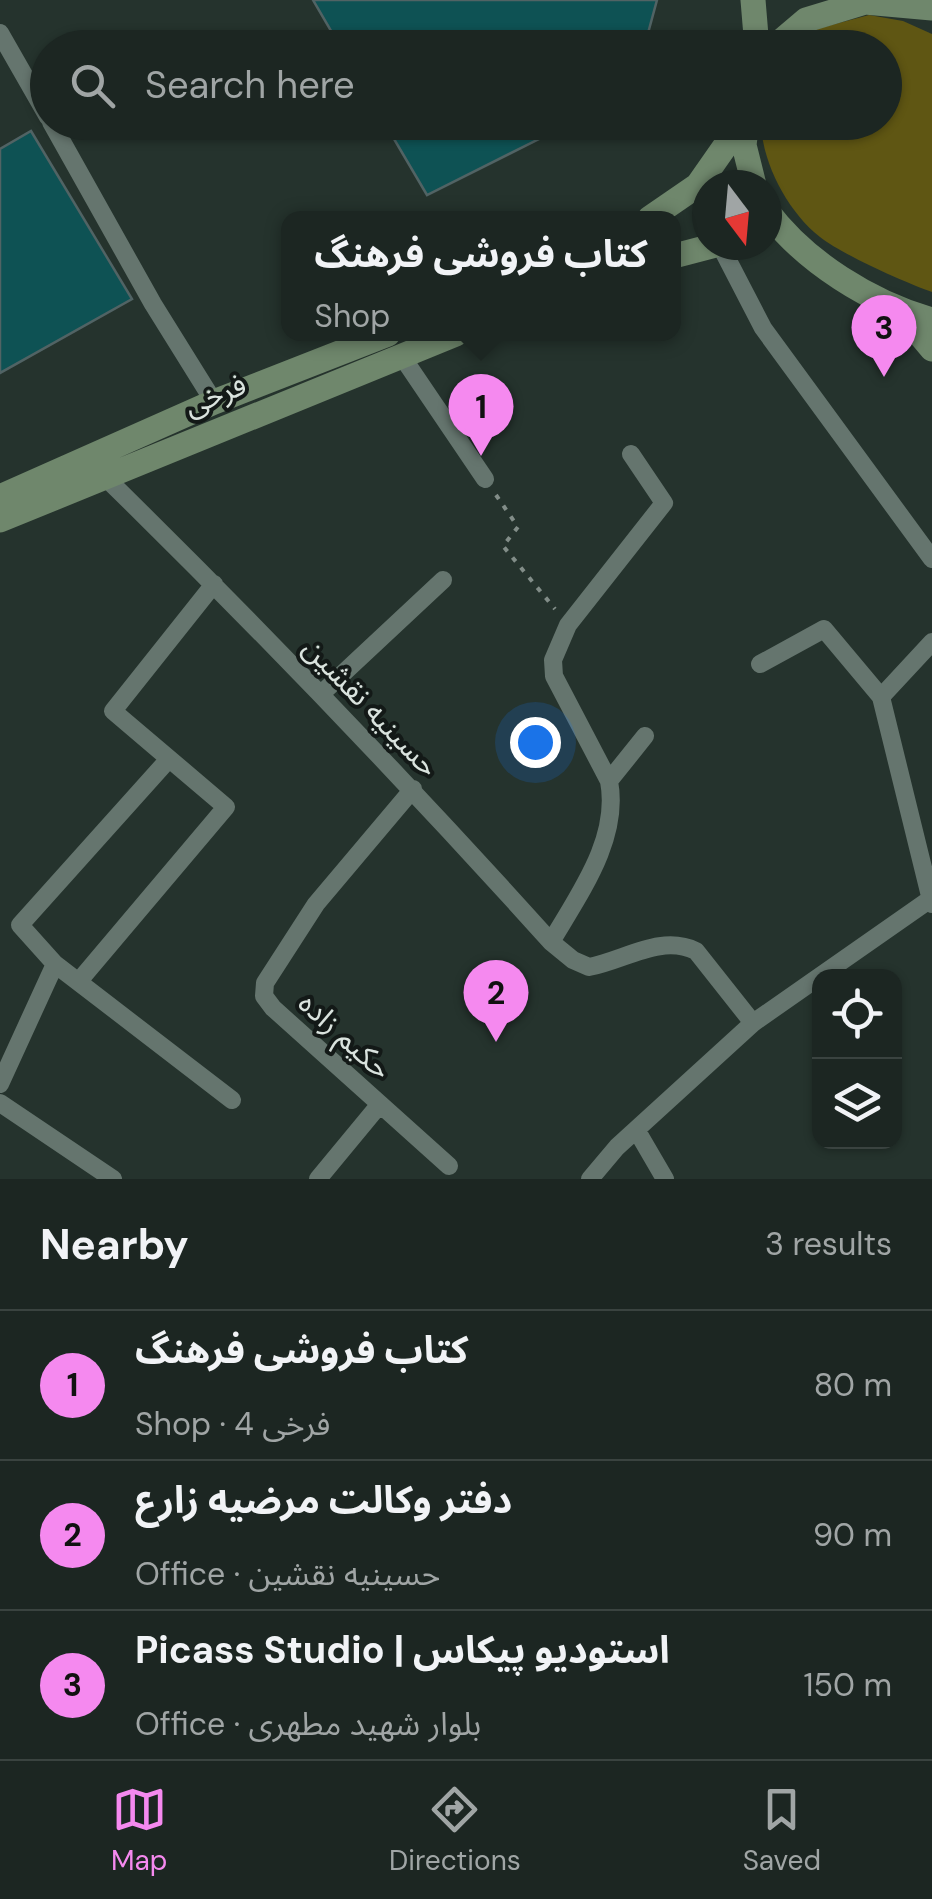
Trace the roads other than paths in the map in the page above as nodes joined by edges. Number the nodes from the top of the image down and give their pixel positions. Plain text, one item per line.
1 (753, 0) edge
2 (864, 1) edge
3 (932, 8) edge
4 (756, 30) edge
5 (794, 30) edge
6 (0, 32) edge
7 (30, 86) edge
8 (60, 140) edge
9 (732, 140) edge
10 (744, 140) edge
11 (750, 170) edge
12 (660, 211) edge
13 (782, 225) edge
14 (782, 244) edge
15 (804, 248) junction
16 (726, 260) edge
17 (900, 311) junction
18 (932, 320) edge
19 (395, 344) edge
20 (932, 350) edge
21 (214, 402) junction
22 (631, 454) dead end
23 (104, 476) junction
24 (485, 479) road end
25 (0, 496) edge
26 (0, 520) edge
27 (932, 560) edge
28 (443, 580) dead end
29 (214, 584) junction
30 (932, 642) edge
31 (760, 664) dead end
32 (321, 694) junction
33 (881, 697) junction
34 (644, 736) dead end
35 (168, 760) junction
36 (609, 781) junction
37 (413, 789) junction
38 (932, 900) edge
39 (552, 942) junction
40 (55, 964) junction
41 (79, 981) junction
42 (753, 1023) junction
43 (0, 1084) edge
44 (232, 1100) dead end
45 (0, 1102) edge
46 (380, 1104) junction
47 (637, 1131) junction
48 (449, 1166) dead end
49 (94, 1174) edge
50 (113, 1179) edge
51 (318, 1179) edge
52 (590, 1179) edge
53 (666, 1179) edge

1 - 4 main road
2 - 3 main road
2 - 5 main road
6 - 7 street
8 - 21 street
9 - 12 main road
10 - 11 main road
13 - 15 main road
14 - 15 main road
15 - 17 main road
16 - 27 street
17 - 18 main road
17 - 20 main road
19 - 21 main road, فرخی
19 - 23 main road, فرخی
19 - 24 street
21 - 25 main road, فرخی
22 - 36 street
23 - 26 main road, فرخی
23 - 29 street, حسینیه نقشین
28 - 32 street
29 - 32 street, حسینیه نقشین
29 - 35 street
30 - 33 street
31 - 33 street
32 - 37 street, حسینیه نقشین
33 - 38 street
34 - 36 street
35 - 40 street
35 - 41 street
36 - 39 street
37 - 39 street, حسینیه نقشین
37 - 46 street, حکیم زاده
38 - 42 street
39 - 42 street, حسینیه نقشین
40 - 41 street
40 - 43 street
41 - 44 street
42 - 47 street
45 - 49 street
46 - 48 street, حکیم زاده
46 - 51 street
47 - 52 street
47 - 53 street
49 - 50 street

